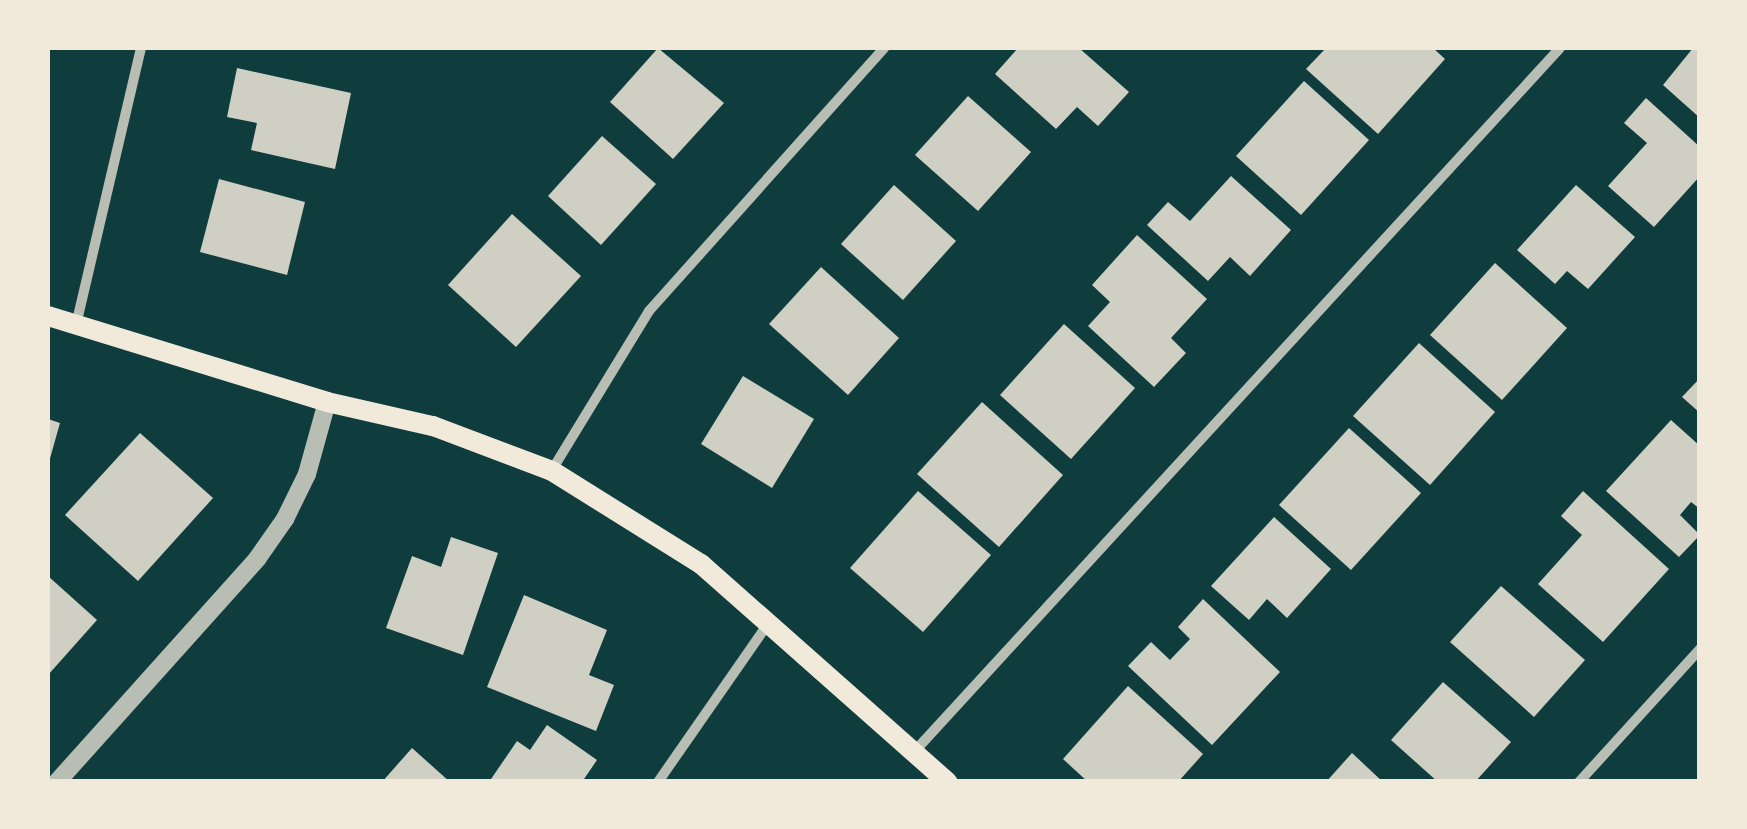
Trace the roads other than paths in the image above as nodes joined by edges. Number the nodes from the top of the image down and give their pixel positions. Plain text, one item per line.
1 (141, 48) edge
2 (884, 48) edge
3 (1560, 48) edge
4 (48, 316) edge
5 (75, 326) junction
6 (327, 402) junction
7 (552, 471) junction
8 (770, 621) junction
9 (1700, 649) edge
10 (914, 752) junction
11 (57, 782) edge
12 (658, 782) edge
13 (947, 782) edge
14 (1579, 782) edge

1 - 5 street
2 - 7 street
3 - 10 street
4 - 5 main road
5 - 6 main road
6 - 7 main road
6 - 11 street
7 - 8 main road
8 - 10 main road
8 - 12 street
9 - 14 street
10 - 13 main road

